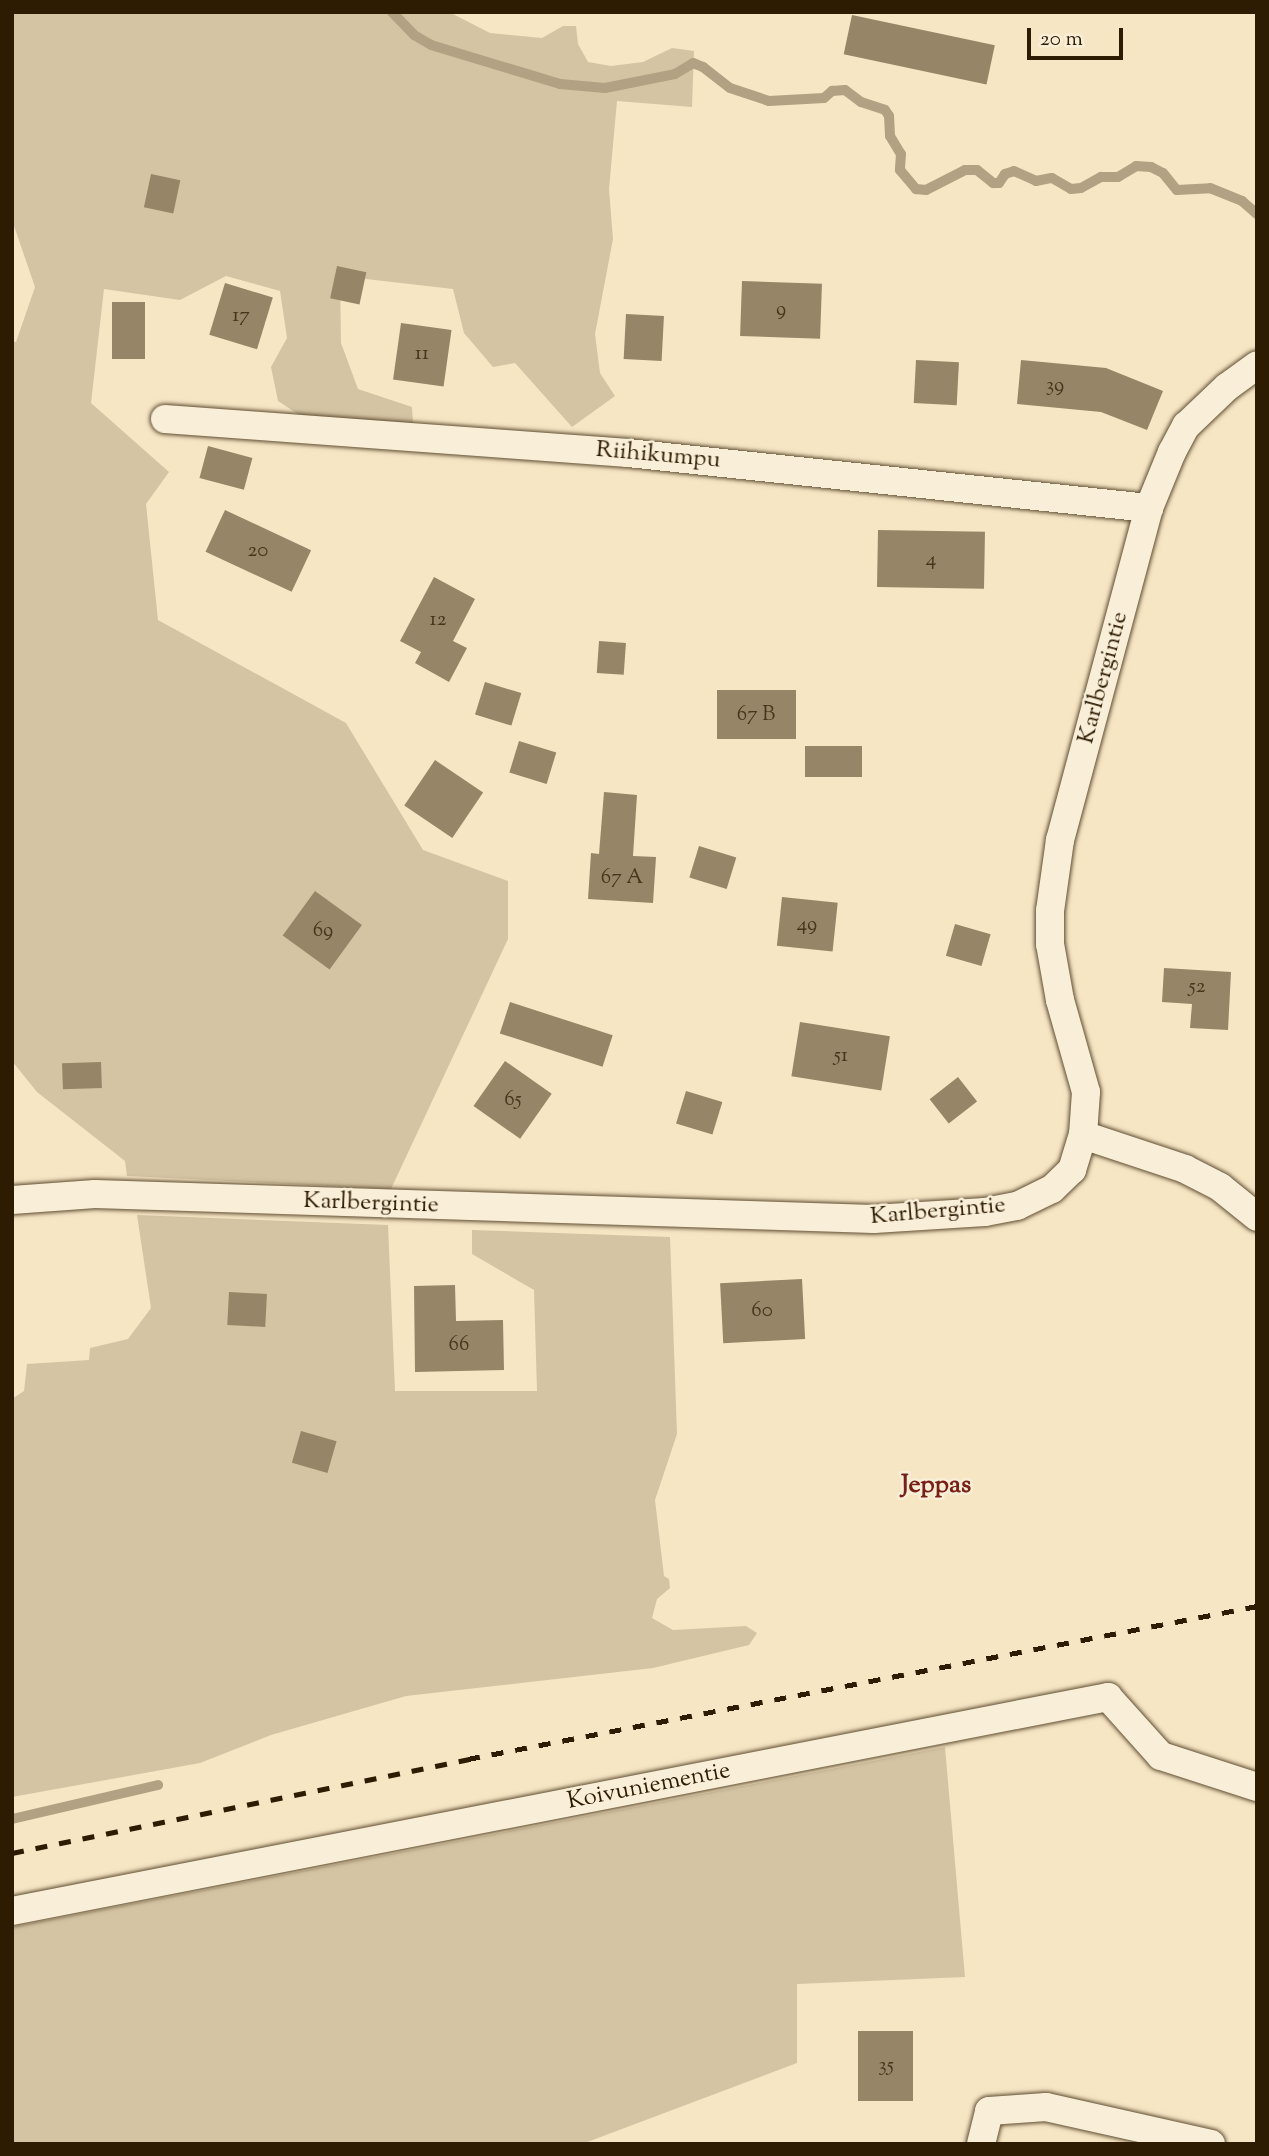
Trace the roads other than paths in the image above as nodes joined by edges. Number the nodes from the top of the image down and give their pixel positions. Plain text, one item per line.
1 (1257, 365) edge
2 (165, 419) dead end
3 (1149, 508) junction
4 (1083, 1135) junction
5 (12, 1200) edge
6 (1257, 1217) edge
7 (1257, 1787) edge
8 (12, 1911) edge
9 (981, 2144) edge
10 (1211, 2144) edge

1 - 3 street, Karlbergintie
2 - 3 street, Riihikumpu
3 - 4 street, Karlbergintie
4 - 5 street, Karlbergintie
4 - 6 street
7 - 8 street, Koivuniementie
9 - 10 street

